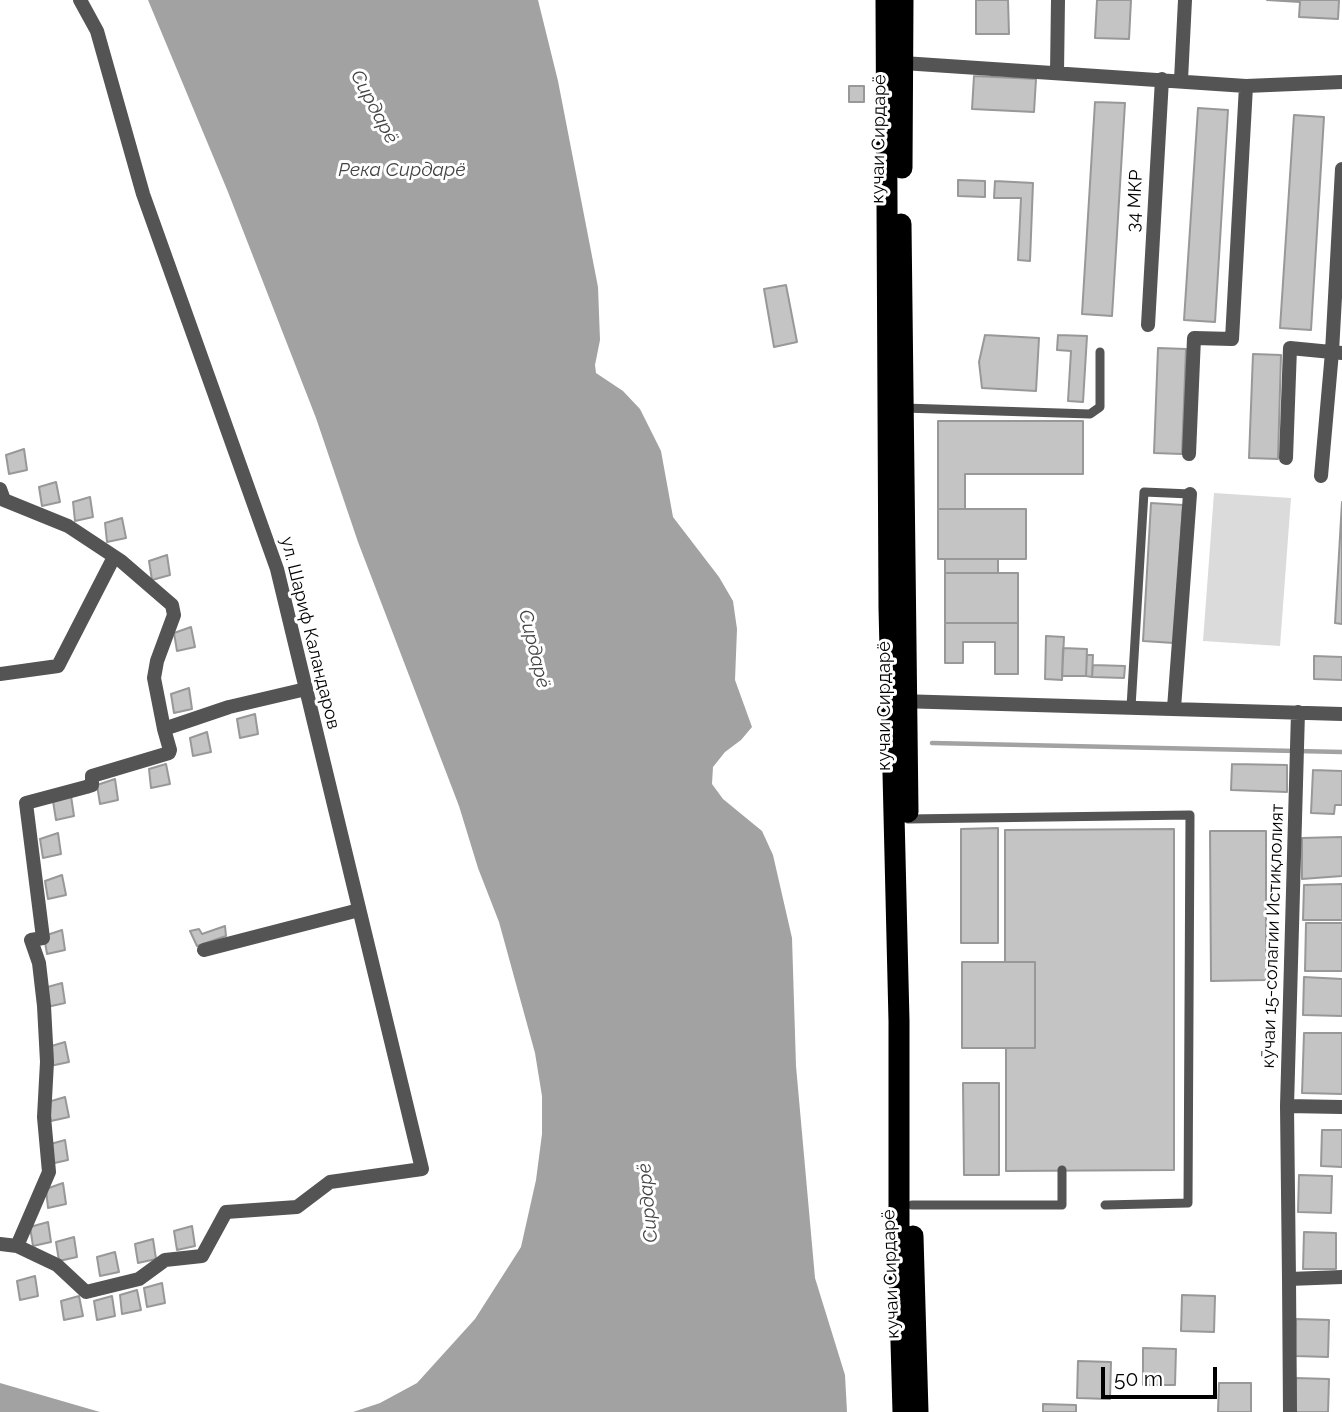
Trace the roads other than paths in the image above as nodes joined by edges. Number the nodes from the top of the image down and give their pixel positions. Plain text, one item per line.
1 (80, 0) edge
2 (886, 0) edge
3 (903, 0) edge
4 (1058, 0) edge
5 (1185, 0) edge
6 (903, 63) junction
7 (1057, 73) junction
8 (1162, 79) junction
9 (1181, 80) junction
10 (1342, 82) edge
11 (1246, 86) junction
12 (1342, 169) edge
13 (1147, 325) dead end
14 (1100, 352) dead end
15 (1337, 353) edge
16 (904, 408) junction
17 (1189, 454) dead end
18 (1286, 458) dead end
19 (1321, 476) dead end
20 (0, 489) edge
21 (1190, 495) joint
22 (114, 557) junction
23 (0, 674) edge
24 (306, 689) junction
25 (900, 701) junction
26 (1131, 707) junction
27 (1174, 708) junction
28 (1297, 712) junction
29 (1342, 714) edge
30 (164, 729) junction
31 (908, 819) junction
32 (359, 910) junction
33 (204, 950) dead end
34 (1287, 1106) junction
35 (1342, 1107) edge
36 (1062, 1170) dead end
37 (905, 1205) junction
38 (1105, 1205) dead end
39 (0, 1244) edge
40 (17, 1245) junction
41 (1342, 1277) edge
42 (1289, 1279) junction
43 (903, 1412) edge
44 (918, 1412) edge
45 (1290, 1412) edge

1 - 24 street, ул. Шариф Каландаров
2 - 25 highway
3 - 6 highway, кучаи Сирдарё
4 - 7 street
5 - 9 street
6 - 7 street
6 - 16 highway, кучаи Сирдарё
7 - 8 street
8 - 9 street
8 - 13 street, 34 МКР
9 - 11 street
10 - 11 street
11 - 17 street
12 - 15 street
14 - 16 lane
15 - 18 street
15 - 19 street
16 - 25 highway, кучаи Сирдарё
20 - 22 street
21 - 26 lane
21 - 27 street
22 - 23 street
22 - 30 street
24 - 30 street
24 - 32 street, ул. Шариф Каландаров
25 - 26 street
25 - 31 highway, кучаи Сирдарё
25 - 37 highway
26 - 27 street
27 - 28 street
28 - 29 street
28 - 34 street, кӯчаи 15-солагии Истиқлолият
30 - 40 street
31 - 37 highway, кучаи Сирдарё
31 - 38 lane
32 - 33 street
32 - 40 street, ул. Шариф Каландаров
34 - 35 street
34 - 42 street, кӯчаи 15-солагии Истиқлолият
36 - 37 lane
37 - 43 highway
37 - 44 highway, кучаи Сирдарё
39 - 40 street
41 - 42 street
42 - 45 street, кӯчаи 15-солагии Истиқлолият

